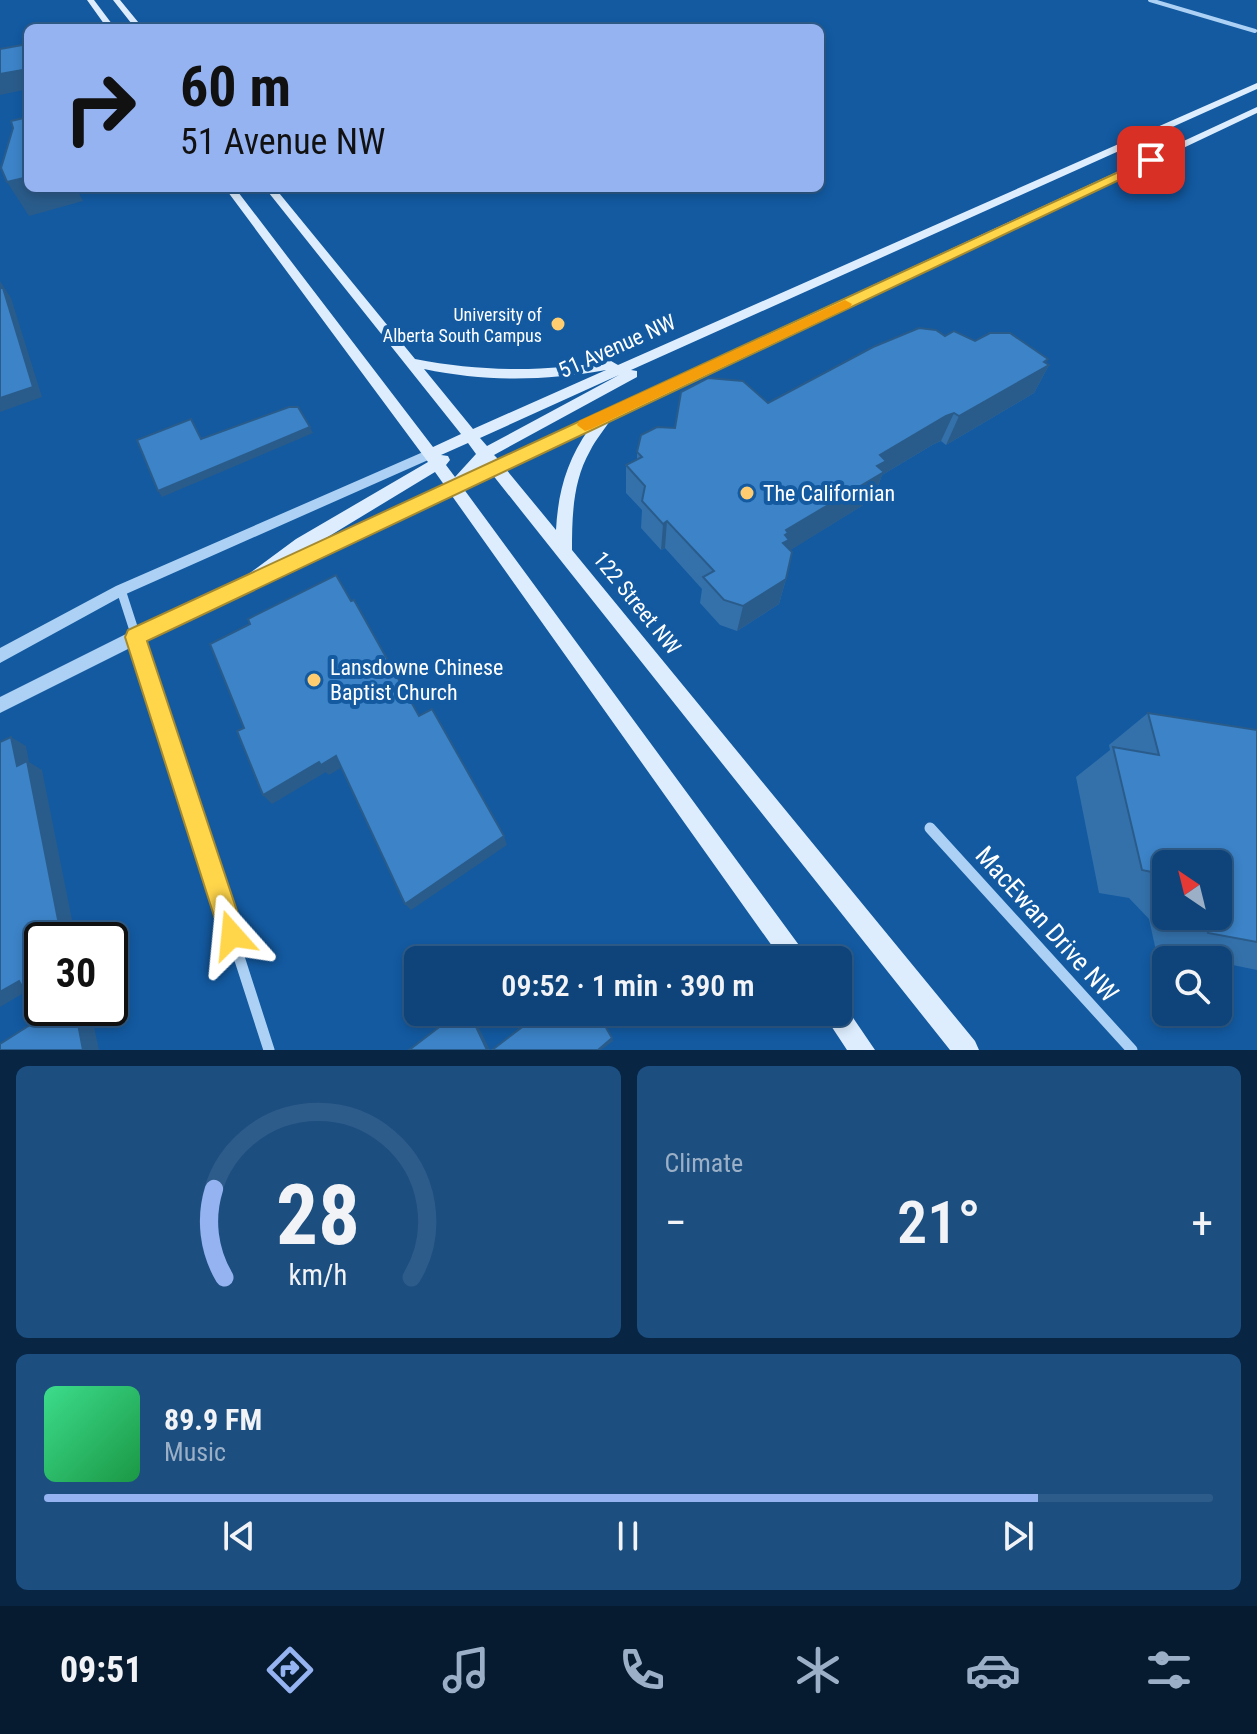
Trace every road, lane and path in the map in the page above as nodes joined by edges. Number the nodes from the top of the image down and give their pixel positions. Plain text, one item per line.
1 (90, 0) edge
2 (116, 0) edge
3 (1150, 0) edge
4 (108, 24) edge
5 (136, 24) edge
6 (1255, 31) edge
7 (1257, 86) edge
8 (1257, 110) edge
9 (233, 192) edge
10 (273, 192) edge
11 (726, 321) junction
12 (640, 360) junction
13 (411, 362) junction
14 (607, 414) junction
15 (471, 435) junction
16 (434, 459) junction
17 (491, 460) junction
18 (452, 487) junction
19 (564, 555) junction
20 (249, 583) junction
21 (121, 590) junction
22 (136, 637) junction
23 (0, 656) edge
24 (0, 705) edge
25 (930, 828) dead end
26 (786, 946) edge
27 (844, 1026) edge
28 (269, 1050) edge
29 (862, 1050) edge
30 (966, 1050) edge
31 (1132, 1050) edge

1 - 4 main road
2 - 5 main road
3 - 6 street
7 - 11 main road, 51 Avenue NW
8 - 14 main road
9 - 16 main road
10 - 13 main road, 122 Street NW
11 - 12 main road, 51 Avenue NW
11 - 17 main road
12 - 13 main road
12 - 15 main road, 51 Avenue NW
13 - 15 main road, 122 Street NW
14 - 17 main road
14 - 19 main road
15 - 16 main road, 51 Avenue NW
15 - 17 main road, 122 Street NW
16 - 18 main road
16 - 20 main road, 51 Avenue NW
16 - 21 street
17 - 18 main road
17 - 19 main road, 122 Street NW
18 - 20 street
18 - 26 main road
19 - 30 main road, 122 Street NW
20 - 22 street
21 - 22 street
21 - 23 street
22 - 24 street
22 - 28 street
25 - 31 street, MacEwan Drive NW
27 - 29 main road

